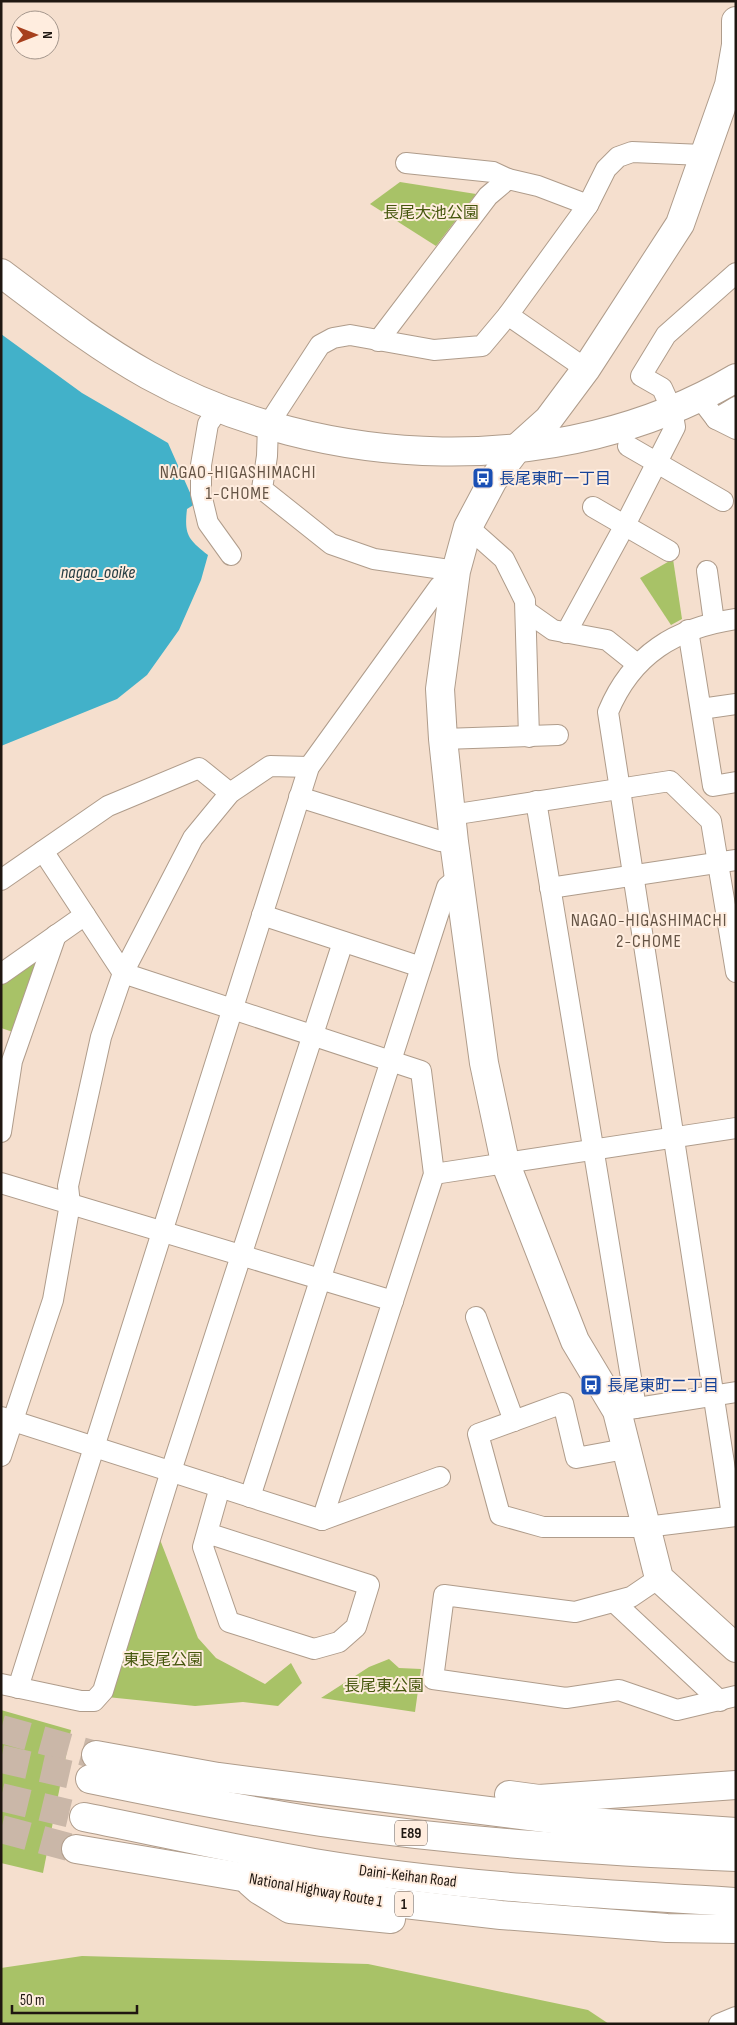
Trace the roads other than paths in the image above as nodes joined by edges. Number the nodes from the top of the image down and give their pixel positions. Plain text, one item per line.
1 (736, 21) edge
2 (733, 86) edge
3 (704, 155) junction
4 (406, 163) dead end
5 (508, 179) junction
6 (588, 205) junction
7 (1, 273) edge
8 (736, 274) edge
9 (508, 315) junction
10 (378, 341) junction
11 (586, 369) junction
12 (736, 378) edge
13 (700, 398) junction
14 (736, 407) edge
15 (219, 408) junction
16 (672, 410) junction
17 (716, 419) junction
18 (268, 425) junction
19 (736, 429) edge
20 (628, 446) dead end
21 (518, 447) junction
22 (657, 463) junction
23 (723, 501) dead end
24 (593, 507) dead end
25 (625, 525) junction
26 (468, 527) junction
27 (669, 551) dead end
28 (232, 555) dead end
29 (456, 571) junction
30 (707, 571) dead end
31 (526, 611) junction
32 (736, 618) edge
33 (714, 622) junction
34 (688, 630) junction
35 (566, 633) junction
36 (637, 664) junction
37 (736, 704) edge
38 (701, 709) junction
39 (558, 735) dead end
40 (530, 737) junction
41 (442, 739) junction
42 (309, 767) junction
43 (736, 782) edge
44 (620, 788) junction
45 (230, 793) junction
46 (299, 797) junction
47 (536, 801) junction
48 (451, 815) junction
49 (454, 842) junction
50 (43, 851) junction
51 (726, 861) edge
52 (459, 877) junction
53 (634, 877) junction
54 (1, 880) edge
55 (550, 888) junction
56 (85, 915) junction
57 (262, 915) junction
58 (56, 935) junction
59 (343, 942) junction
60 (421, 967) junction
61 (736, 972) edge
62 (123, 973) junction
63 (1, 974) edge
64 (232, 1009) junction
65 (313, 1036) junction
66 (391, 1061) junction
67 (736, 1128) edge
68 (1, 1132) edge
69 (675, 1137) junction
70 (592, 1149) junction
71 (505, 1162) junction
72 (434, 1174) junction
73 (1, 1183) edge
74 (70, 1204) junction
75 (161, 1231) junction
76 (241, 1255) junction
77 (320, 1279) junction
78 (393, 1301) junction
79 (476, 1317) dead end
80 (736, 1392) edge
81 (714, 1396) junction
82 (626, 1410) junction
83 (7, 1419) edge
84 (514, 1421) junction
85 (92, 1446) junction
86 (625, 1449) junction
87 (1, 1456) edge
88 (171, 1471) junction
89 (440, 1477) dead end
90 (220, 1487) junction
91 (250, 1497) junction
92 (734, 1515) edge
93 (322, 1520) junction
94 (646, 1527) junction
95 (207, 1533) junction
96 (659, 1578) junction
97 (614, 1602) junction
98 (736, 1648) edge
99 (9, 1686) edge
100 (728, 1698) edge
101 (101, 1764) junction
102 (736, 1786) edge
103 (84, 1817) tunnel mouth
104 (736, 1832) edge
105 (76, 1849) tunnel mouth
106 (736, 1857) edge
107 (246, 1877) junction
108 (736, 1902) edge
109 (736, 1929) edge
110 (736, 1947) edge
111 (736, 2017) edge
112 (719, 2024) edge

1 - 2 main road
2 - 3 main road
3 - 6 street
3 - 11 main road
4 - 5 street
5 - 6 street
5 - 10 street
6 - 9 street
7 - 15 main road
8 - 16 street
9 - 10 street
9 - 11 street
10 - 18 street
11 - 21 main road
12 - 13 main road
13 - 16 main road
13 - 17 street
14 - 17 street
15 - 18 main road
15 - 28 street
16 - 21 main road
16 - 22 street
17 - 19 street
18 - 21 main road
18 - 29 street
20 - 22 street
21 - 26 main road
22 - 23 street
22 - 25 street
24 - 25 street
25 - 27 street
25 - 35 street
26 - 29 main road
26 - 31 street
29 - 41 main road
29 - 42 street
30 - 33 street
31 - 35 street
31 - 40 street
32 - 33 street
33 - 34 street
34 - 36 street
34 - 38 street
35 - 36 street
36 - 44 street
37 - 38 street
38 - 43 street
39 - 40 street
40 - 41 street
41 - 48 main road
42 - 45 street
42 - 46 street
44 - 47 street
44 - 51 street
44 - 53 street
45 - 50 street
45 - 62 street
46 - 49 street
46 - 57 street
47 - 48 street
47 - 55 street
48 - 49 main road
49 - 52 main road
50 - 54 street
50 - 56 street
51 - 53 street
51 - 61 street
52 - 60 street
52 - 71 main road
53 - 55 street
53 - 69 street
55 - 70 street
56 - 58 street
56 - 62 street
57 - 59 street
57 - 64 street
58 - 63 street
58 - 68 street
59 - 60 street
59 - 65 street
60 - 66 street
62 - 64 street
62 - 74 street
64 - 65 street
64 - 75 street
65 - 66 street
65 - 76 street
66 - 72 street
66 - 77 street
67 - 69 street
69 - 70 street
69 - 81 street
70 - 71 street
70 - 82 street
71 - 72 street
71 - 82 main road
72 - 78 street
73 - 74 street
74 - 75 street
74 - 83 street
75 - 76 street
75 - 85 street
76 - 77 street
76 - 88 street
77 - 78 street
77 - 91 street
78 - 93 street
79 - 84 street
80 - 81 street
81 - 82 street
81 - 92 street
82 - 86 main road
83 - 85 street
83 - 87 street
84 - 86 street
84 - 94 street
85 - 88 street
85 - 99 street
86 - 94 main road
88 - 90 street
88 - 99 street
89 - 93 street
90 - 91 street
90 - 95 street
91 - 93 street
92 - 94 street
94 - 96 main road
95 - 95 street
96 - 97 street
96 - 98 main road
97 - 100 street
97 - 100 street
101 - 102 main road
101 - 104 main road
101 - 106 main road, E89
103 - 108 main road, Daini-Keihan Road
105 - 107 main road, National Highway Route 1 / 1
107 - 109 main road, National Highway Route 1 / 1
107 - 110 main road
111 - 112 street

